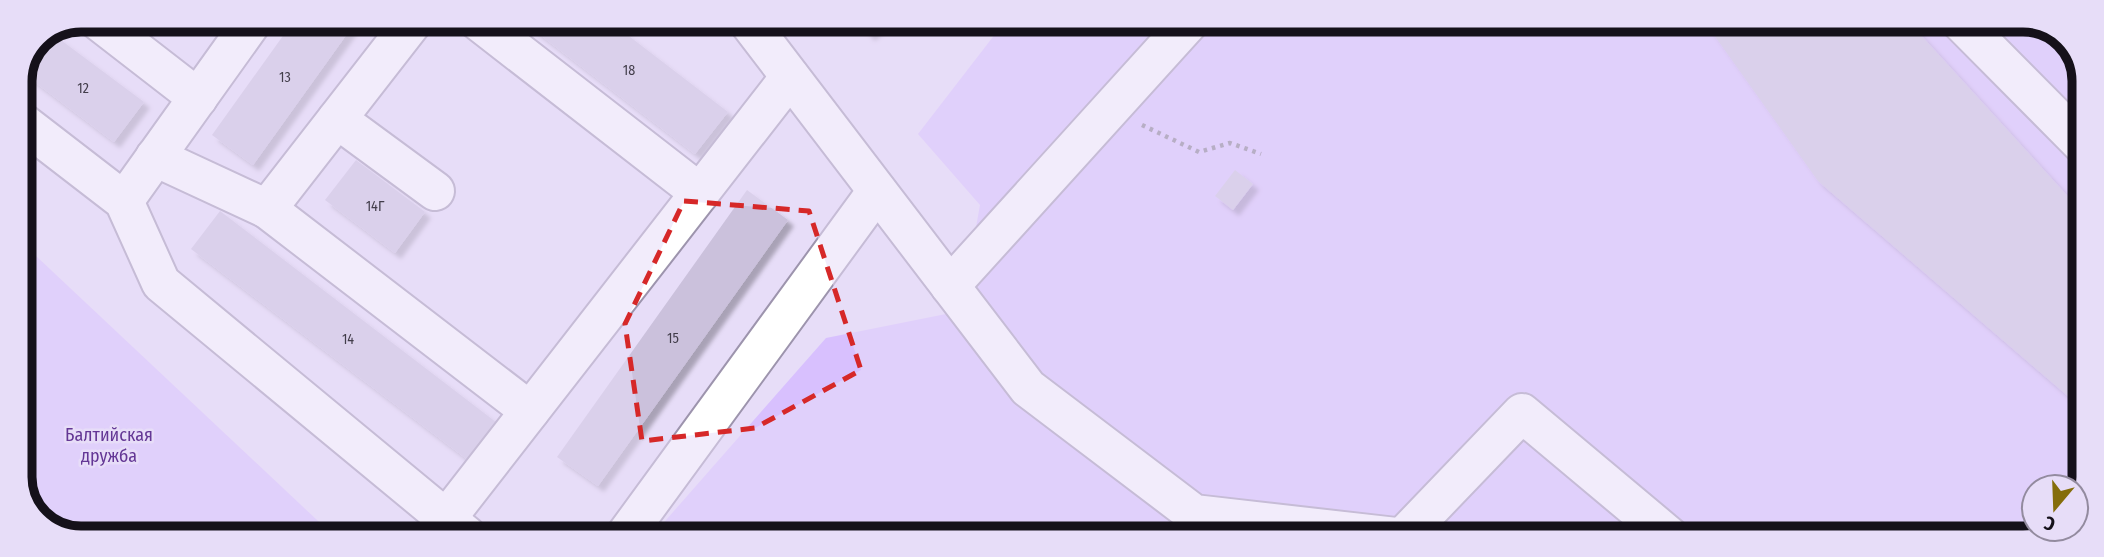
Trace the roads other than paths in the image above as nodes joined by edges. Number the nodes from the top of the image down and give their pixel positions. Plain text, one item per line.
1 (113, 32) edge
2 (245, 32) edge
3 (406, 32) edge
4 (492, 32) edge
5 (756, 32) edge
6 (1180, 32) edge
7 (1971, 32) edge
8 (790, 77) junction
9 (198, 98) junction
10 (337, 119) junction
11 (32, 130) edge
12 (2072, 134) edge
13 (155, 157) junction
14 (435, 191) dead end
15 (877, 191) junction
16 (700, 193) junction
17 (124, 201) junction
18 (267, 209) junction
19 (950, 286) junction
20 (530, 411) junction
21 (453, 525) edge
22 (459, 525) edge
23 (633, 525) edge
24 (1291, 525) edge
25 (1415, 525) edge
26 (1656, 525) edge

1 - 9 street
2 - 9 street
3 - 10 street
4 - 16 street
5 - 8 street
6 - 19 street
7 - 12 street
8 - 15 street
8 - 16 street
9 - 13 street
10 - 14 street
10 - 18 street
11 - 17 street
13 - 17 street
13 - 18 street
15 - 19 street
15 - 23 street
16 - 20 street
17 - 21 street
18 - 20 street
19 - 24 street
20 - 22 street
25 - 26 street

